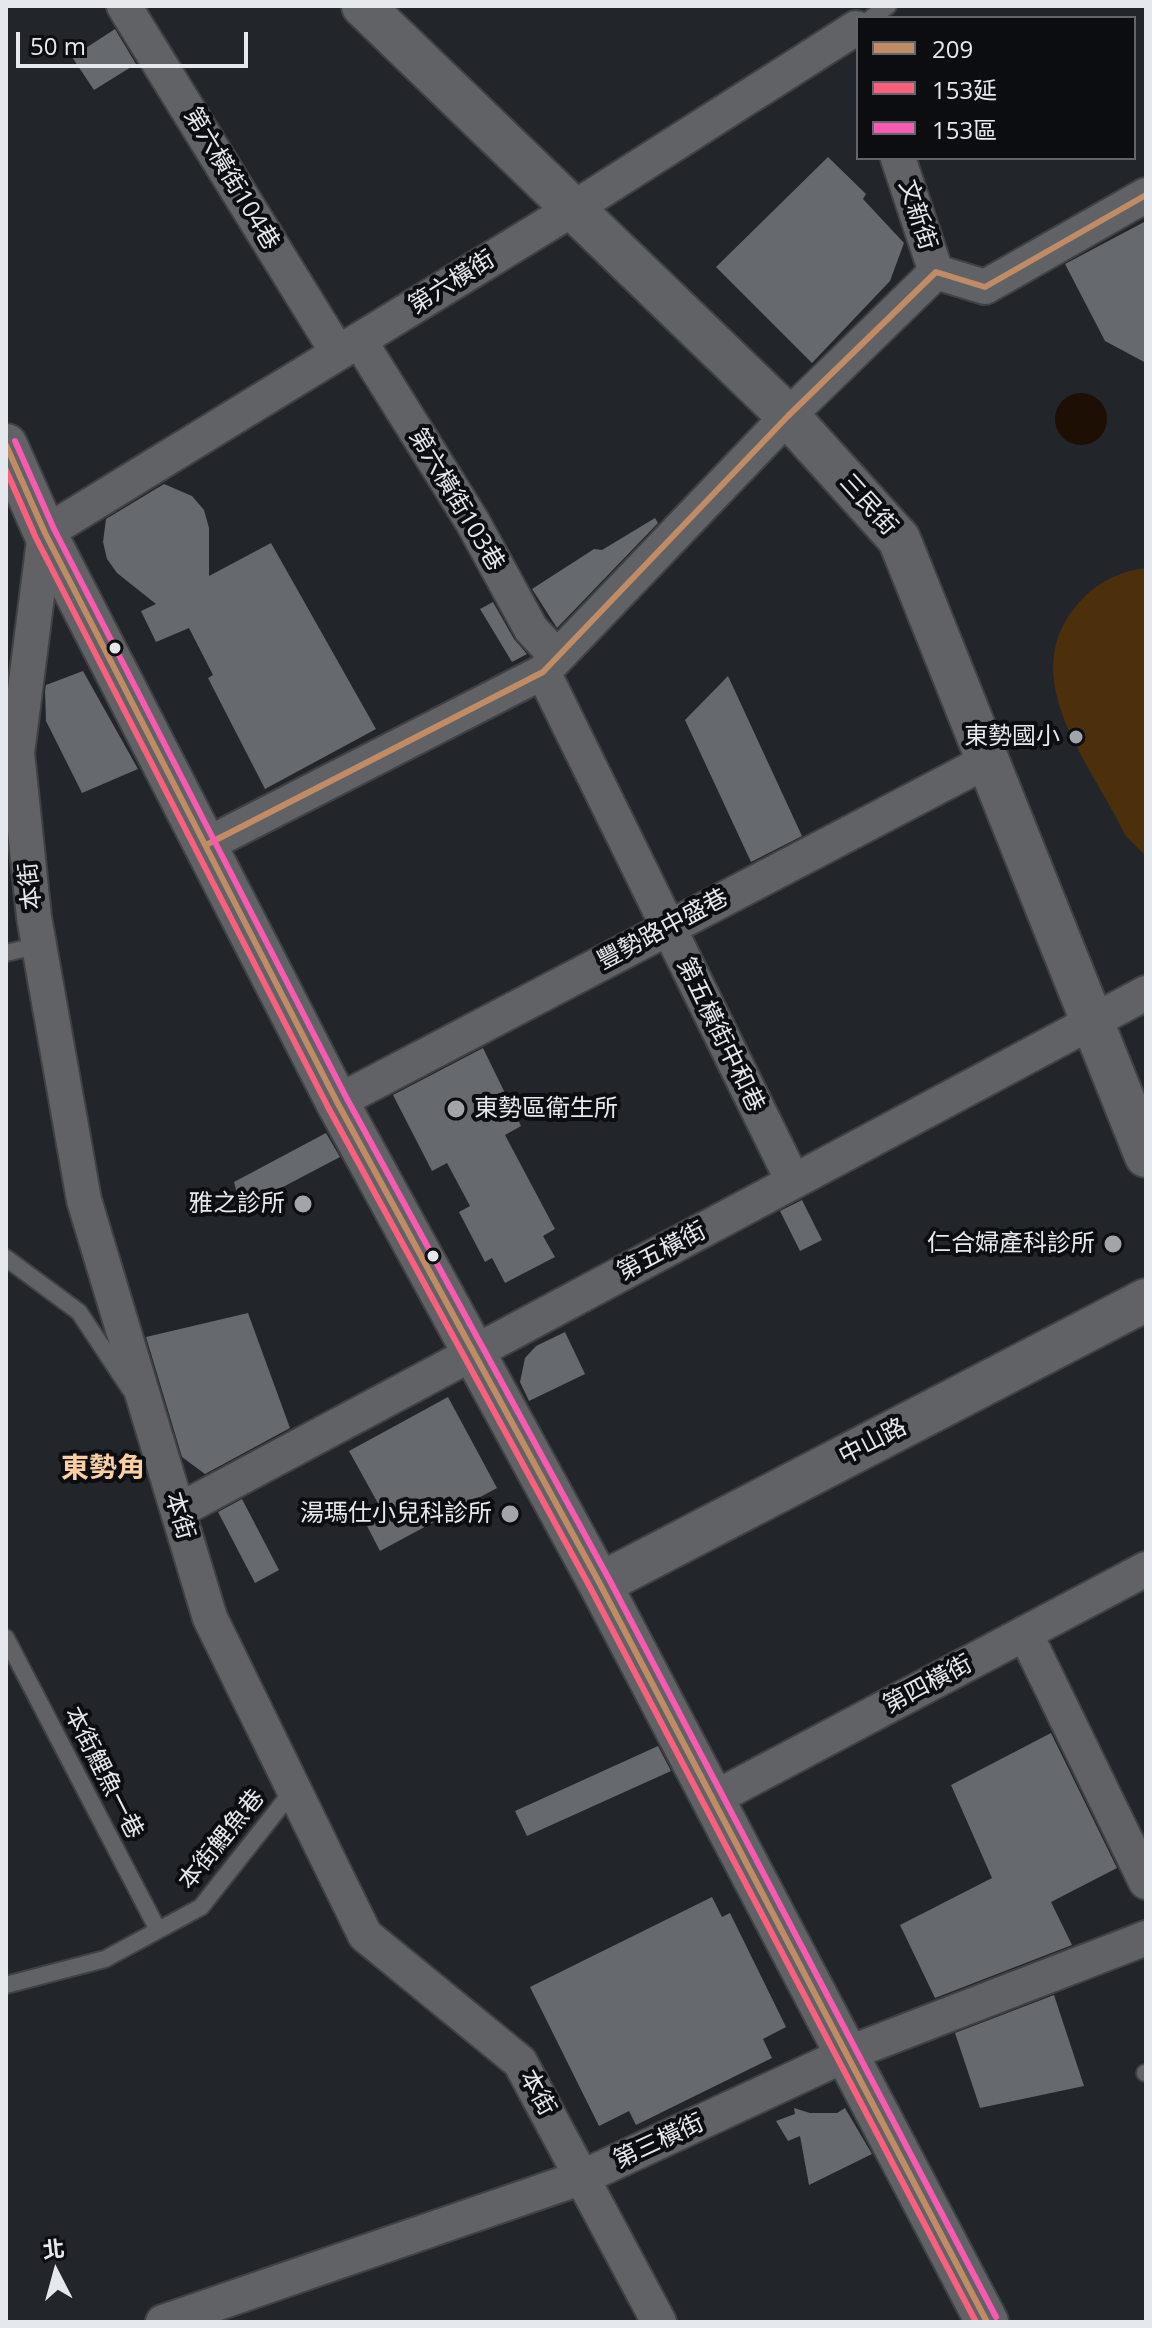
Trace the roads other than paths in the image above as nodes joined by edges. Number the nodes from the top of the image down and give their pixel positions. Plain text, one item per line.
1 (124, 6) edge
2 (363, 6) edge
3 (888, 6) edge
4 (870, 16) edge
5 (856, 24) edge
6 (899, 160) edge
7 (1146, 195) edge
8 (571, 210) junction
9 (936, 272) junction
10 (348, 347) junction
11 (788, 416) junction
12 (6, 445) edge
13 (45, 533) junction
14 (550, 664) junction
15 (989, 760) junction
16 (206, 845) junction
17 (667, 928) junction
18 (40, 945) junction
19 (6, 953) edge
20 (1146, 993) edge
21 (1091, 1021) junction
22 (337, 1102) junction
23 (1146, 1156) edge
24 (793, 1181) junction
25 (6, 1258) edge
26 (1146, 1300) edge
27 (473, 1354) junction
28 (151, 1421) junction
29 (178, 1511) junction
30 (1146, 1569) edge
31 (600, 1584) junction
32 (1025, 1633) junction
33 (6, 1638) edge
34 (294, 1789) junction
35 (711, 1800) junction
36 (1146, 1882) edge
37 (158, 1930) junction
38 (1146, 1938) edge
39 (6, 1985) edge
40 (849, 2053) junction
41 (583, 2177) junction
42 (226, 2313) edge
43 (163, 2322) edge
44 (659, 2322) edge
45 (987, 2322) edge

1 - 10 street, 第六橫街104巷
2 - 8 street, 三民街
3 - 4 lane
5 - 8 street, 第六橫街
6 - 9 street, 文新街
7 - 9 street
8 - 10 street, 第六橫街
8 - 11 street, 三民街
9 - 11 street
10 - 13 street, 第六橫街
10 - 14 street, 第六橫街103巷
11 - 14 street
11 - 15 street, 三民街
12 - 13 street
13 - 16 street
13 - 18 street, 本街
14 - 16 street
14 - 17 street, 第五橫街中和巷
15 - 17 street, 豐勢路中盛巷
15 - 21 street, 三民街
16 - 22 street
17 - 22 street, 豐勢路中盛巷
17 - 24 street, 第五橫街中和巷
18 - 19 lane
18 - 28 street, 本街
20 - 21 street, 第五橫街
21 - 23 street, 三民街
21 - 24 street, 第五橫街
22 - 27 street
24 - 27 street, 第五橫街
25 - 28 lane
26 - 31 street, 中山路
27 - 29 street, 第五橫街
27 - 31 street
28 - 29 street, 本街
29 - 34 street, 本街
30 - 32 street, 第四橫街
31 - 35 street
32 - 35 street, 第四橫街
32 - 36 street
33 - 37 lane, 本街鯉魚一巷
34 - 37 lane, 本街鯉魚巷
34 - 41 street, 本街
35 - 40 street
37 - 39 lane, 本街鯉魚巷
38 - 40 street, 第三橫街
40 - 41 street, 第三橫街
40 - 45 street
41 - 42 street, 第三橫街
41 - 44 street, 本街
42 - 43 street, 第三橫街

